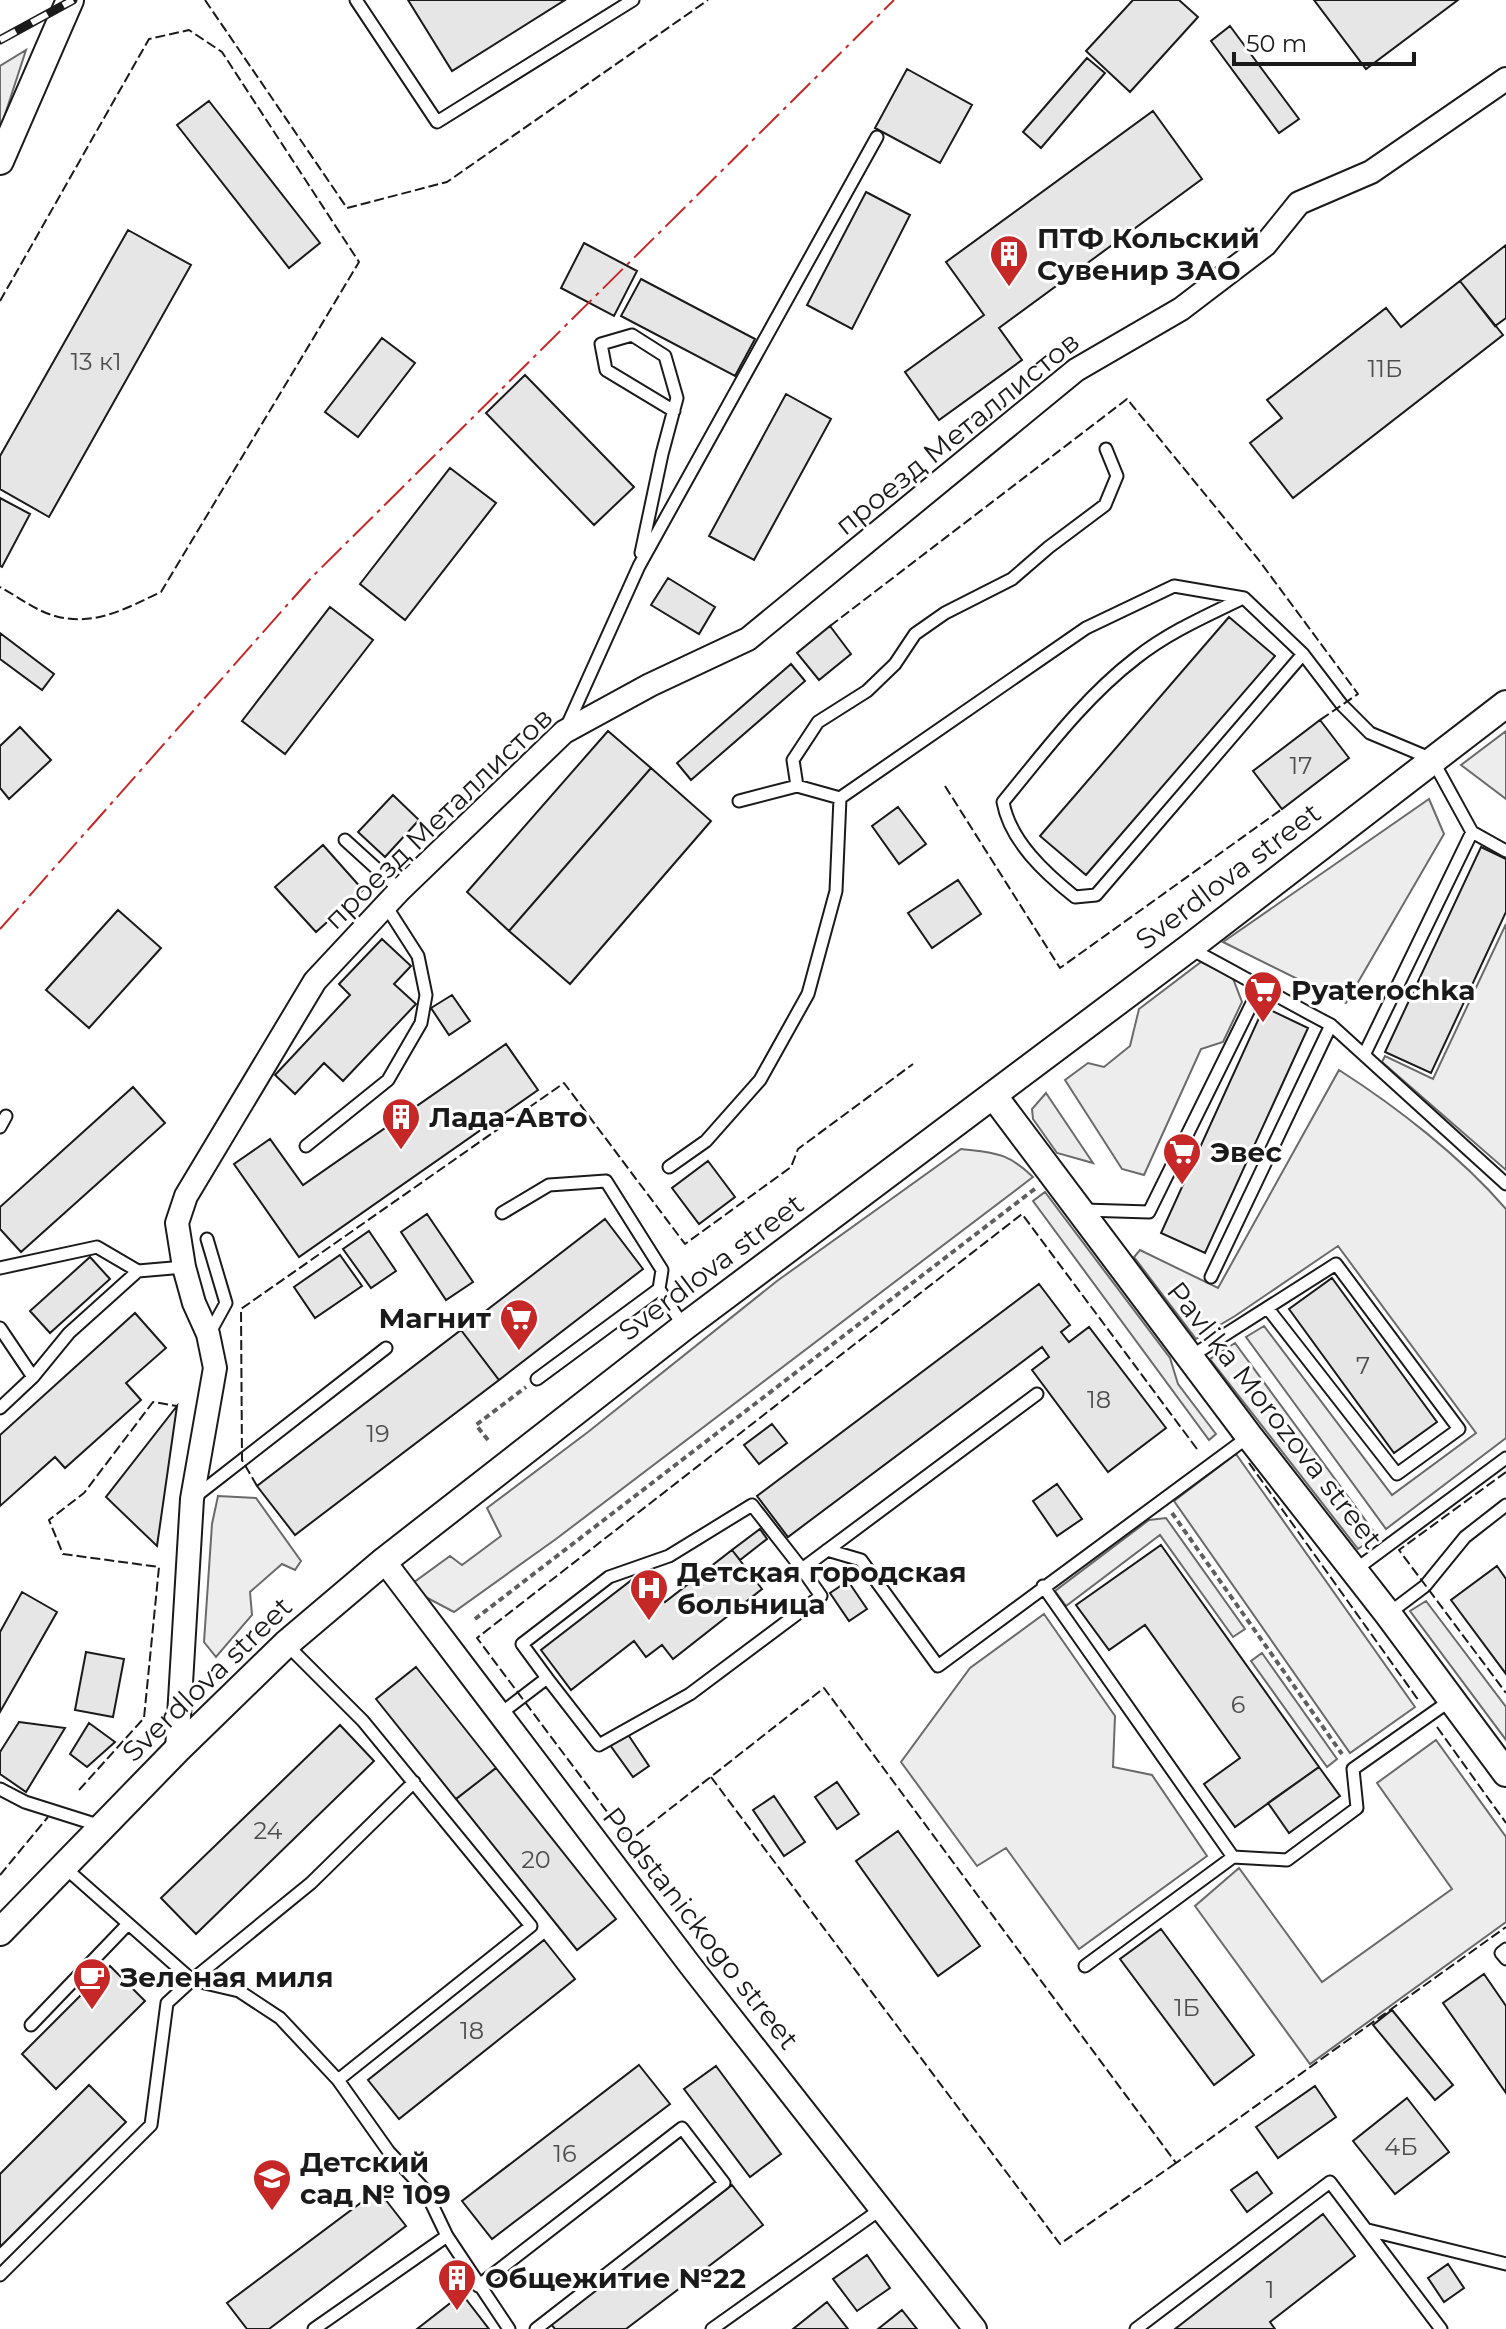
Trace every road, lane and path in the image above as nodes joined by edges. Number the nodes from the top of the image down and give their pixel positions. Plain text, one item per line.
1 (70, 0) edge
2 (356, 0) edge
3 (633, 0) edge
4 (1506, 79) edge
5 (877, 137) dead end
6 (0, 161) edge
7 (674, 411) junction
8 (1106, 449) dead end
9 (639, 566) junction
10 (1244, 598) junction
11 (1303, 654) junction
12 (1506, 704) edge
13 (564, 732) junction
14 (1432, 759) junction
15 (797, 786) junction
16 (840, 798) junction
17 (739, 801) dead end
18 (1472, 832) junction
19 (345, 840) dead end
20 (1506, 851) edge
21 (393, 898) junction
22 (1189, 948) junction
23 (1261, 985) junction
24 (1331, 1025) junction
25 (1364, 1055) junction
26 (993, 1095) junction
27 (306, 1146) dead end
28 (669, 1167) dead end
29 (1053, 1174) junction
30 (1506, 1184) edge
31 (1079, 1210) junction
32 (502, 1213) dead end
33 (207, 1239) dead end
34 (184, 1267) junction
35 (0, 1268) edge
36 (138, 1271) junction
37 (1211, 1277) dead end
38 (659, 1289) junction
39 (1269, 1310) junction
40 (684, 1327) junction
41 (0, 1328) edge
42 (208, 1334) junction
43 (386, 1348) dead end
44 (1190, 1358) junction
45 (33, 1377) junction
46 (537, 1379) joint
47 (1037, 1394) dead end
48 (0, 1408) edge
49 (1249, 1436) junction
50 (488, 1440) dead end
51 (1506, 1458) edge
52 (192, 1499) junction
53 (1166, 1504) dead end
54 (1506, 1505) edge
55 (827, 1550) junction
56 (384, 1561) junction
57 (802, 1569) junction
58 (1355, 1570) junction
59 (1043, 1586) junction
60 (1388, 1614) junction
61 (475, 1619) dead end
62 (286, 1644) junction
63 (547, 1678) junction
64 (1451, 1700) junction
65 (500, 1714) junction
66 (177, 1750) junction
67 (1353, 1769) junction
68 (1506, 1773) edge
69 (414, 1782) junction
70 (0, 1789) edge
71 (102, 1826) junction
72 (1233, 1857) junction
73 (63, 1866) junction
74 (127, 1925) junction
75 (0, 1932) edge
76 (1506, 1949) edge
77 (1506, 1959) edge
78 (1085, 1966) dead end
79 (192, 1980) junction
80 (31, 2025) dead end
81 (338, 2080) junction
82 (881, 2209) junction
83 (1368, 2230) junction
84 (447, 2236) junction
85 (1506, 2264) edge
86 (0, 2275) edge
87 (478, 2286) junction
88 (314, 2329) edge
89 (509, 2329) edge
90 (536, 2329) edge
91 (712, 2329) edge
92 (975, 2329) edge
93 (1136, 2329) edge
94 (1441, 2329) edge

1 - 6 street
2 - 3 lane
4 - 13 street, проезд Металлистов
5 - 9 lane
7 - 7 lane
7 - 9 lane
8 - 15 lane
9 - 13 lane
10 - 11 lane
10 - 11 lane
10 - 16 lane
11 - 14 lane
12 - 14 street, Sverdlova street
13 - 21 street, проезд Металлистов
14 - 18 lane
14 - 22 street, Sverdlova street
15 - 16 lane
15 - 17 lane
16 - 28 lane
18 - 20 lane
18 - 25 lane
19 - 21 lane
21 - 27 lane
21 - 34 street, проезд Металлистов
22 - 23 lane
22 - 26 street, Sverdlova street
23 - 24 lane
23 - 31 lane
24 - 25 lane
24 - 37 lane
25 - 30 lane
26 - 29 street, Pavlika Morozova street
26 - 40 street, Sverdlova street
29 - 31 street, Pavlika Morozova street
29 - 61 path
31 - 44 street, Pavlika Morozova street
32 - 38 lane
33 - 42 lane
34 - 36 lane
34 - 42 street, проезд Металлистов
35 - 36 lane
36 - 45 lane
38 - 40 lane
38 - 46 lane
39 - 39 lane
39 - 44 lane
40 - 56 street, Sverdlova street
41 - 45 lane
42 - 52 street, проезд Металлистов
43 - 52 lane
44 - 49 street, Pavlika Morozova street
45 - 48 lane
46 - 50 path
47 - 55 lane
49 - 58 street, Pavlika Morozova street
49 - 59 lane
51 - 58 lane
52 - 66 street, проезд Металлистов
53 - 67 path
54 - 60 lane
55 - 57 lane
55 - 59 lane
56 - 62 street, Sverdlova street
56 - 65 street, Podstanickogo street
57 - 63 lane
57 - 63 lane
58 - 60 street, Pavlika Morozova street
59 - 72 lane
60 - 64 street, Pavlika Morozova street
62 - 66 street, Sverdlova street
62 - 69 lane
63 - 65 lane
64 - 67 lane
64 - 68 street, Pavlika Morozova street
65 - 82 street, Podstanickogo street
66 - 71 street, Sverdlova street
67 - 72 lane
69 - 79 lane
69 - 81 lane
70 - 71 lane
71 - 73 street, Sverdlova street
72 - 78 lane
73 - 74 lane
73 - 75 street, Sverdlova street
74 - 79 lane
74 - 80 lane
76 - 77 lane
79 - 81 lane
79 - 86 lane
81 - 84 lane
82 - 91 lane
82 - 92 street, Podstanickogo street
83 - 85 lane
83 - 93 lane
83 - 94 lane
84 - 87 lane
84 - 88 lane
87 - 89 lane
87 - 90 lane

